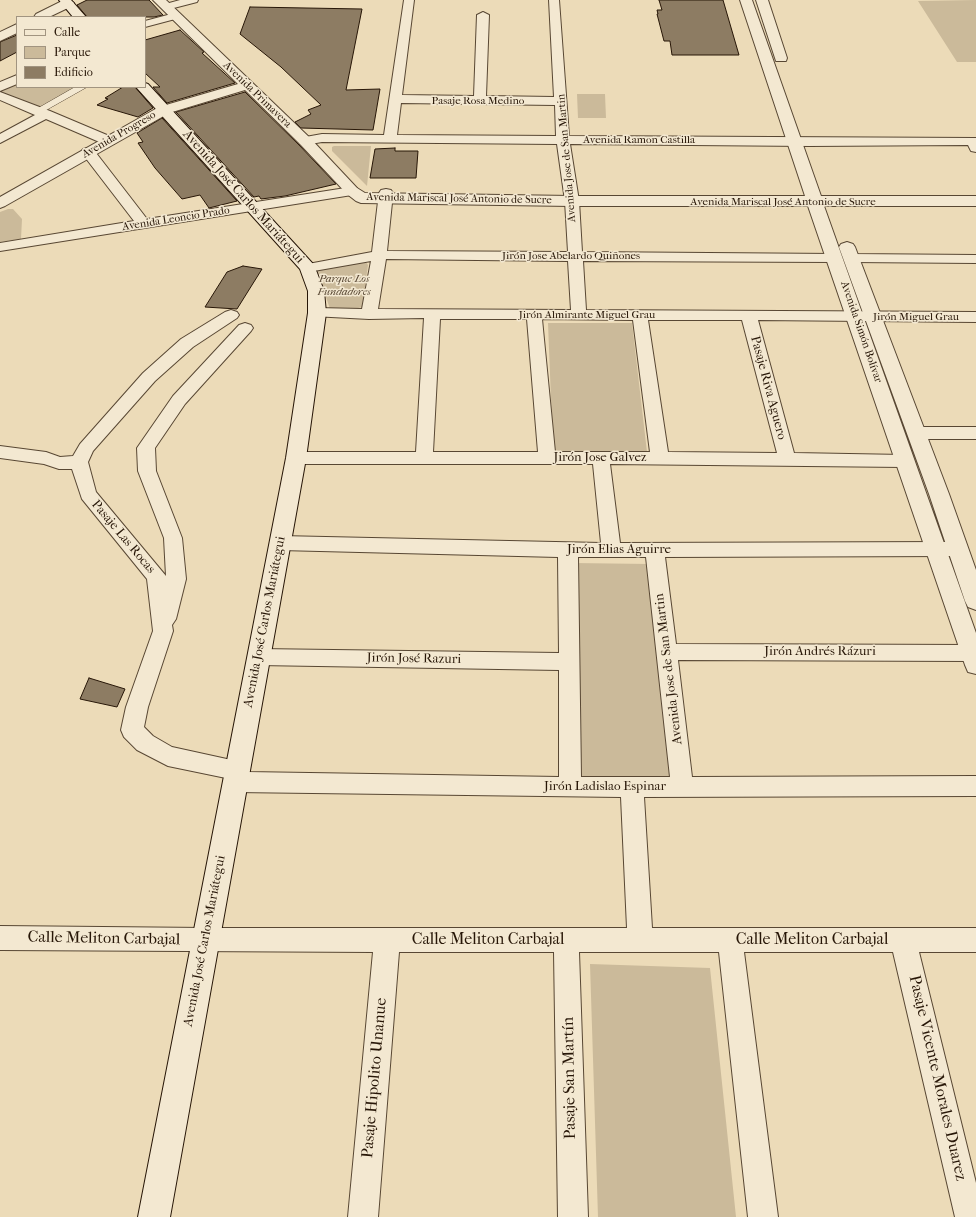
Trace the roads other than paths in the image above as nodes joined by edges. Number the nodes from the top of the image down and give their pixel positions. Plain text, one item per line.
1 (193, 0) edge
2 (409, 0) edge
3 (554, 0) edge
4 (746, 0) edge
5 (762, 0) edge
6 (66, 2) edge
7 (166, 8) edge
8 (483, 15) dead end
9 (42, 16) edge
10 (79, 16) edge
11 (146, 23) edge
12 (16, 29) edge
13 (0, 37) edge
14 (758, 37) junction
15 (775, 37) junction
16 (785, 67) dead end
17 (16, 79) edge
18 (247, 85) junction
19 (0, 87) edge
20 (80, 88) edge
21 (144, 88) edge
22 (0, 96) edge
23 (396, 99) junction
24 (480, 101) junction
25 (561, 101) junction
26 (164, 110) junction
27 (42, 113) junction
28 (808, 137) junction
29 (0, 139) edge
30 (390, 139) junction
31 (563, 140) junction
32 (109, 141) junction
33 (305, 141) junction
34 (794, 142) junction
35 (974, 144) edge
36 (88, 152) junction
37 (815, 157) dead end
38 (352, 191) junction
39 (976, 194) edge
40 (385, 196) junction
41 (822, 196) junction
42 (571, 197) junction
43 (976, 202) edge
44 (0, 203) edge
45 (252, 207) junction
46 (143, 224) junction
47 (0, 247) edge
48 (379, 255) junction
49 (575, 256) junction
50 (852, 258) junction
51 (976, 259) edge
52 (308, 268) junction
53 (318, 313) junction
54 (369, 314) junction
55 (432, 314) junction
56 (534, 315) junction
57 (579, 315) junction
58 (231, 316) dead end
59 (640, 316) junction
60 (749, 316) junction
61 (976, 317) edge
62 (864, 318) junction
63 (245, 328) dead end
64 (916, 433) junction
65 (976, 433) edge
66 (0, 452) edge
67 (296, 458) junction
68 (424, 458) junction
69 (546, 458) junction
70 (601, 458) junction
71 (660, 458) junction
72 (787, 459) junction
73 (904, 461) junction
74 (79, 462) junction
75 (280, 543) junction
76 (935, 549) junction
77 (958, 549) junction
78 (568, 550) junction
79 (611, 550) junction
80 (655, 550) junction
81 (976, 601) edge
82 (163, 631) junction
83 (667, 652) junction
84 (258, 656) junction
85 (974, 659) edge
86 (569, 662) junction
87 (236, 776) junction
88 (976, 786) edge
89 (570, 787) junction
90 (632, 787) junction
91 (682, 787) junction
92 (0, 938) edge
93 (205, 940) junction
94 (387, 940) junction
95 (566, 940) junction
96 (640, 940) junction
97 (730, 940) junction
98 (903, 940) junction
99 (976, 940) edge
100 (154, 1217) edge
101 (363, 1217) edge
102 (573, 1217) edge
103 (763, 1217) edge
104 (970, 1217) edge

1 - 7 street
2 - 23 street
3 - 25 street, Avenida Jose de San Martin
4 - 14 street, Avenida Simón Bolívar
5 - 15 street
6 - 9 street
6 - 10 street
7 - 11 street
7 - 18 street, Avenida Primavera
8 - 24 street
12 - 13 street
14 - 15 street
14 - 34 street, Avenida Simón Bolívar
15 - 16 street
17 - 19 street
18 - 26 street, Avenida Progreso
18 - 33 street, Avenida Primavera
20 - 27 street
21 - 26 street, Avenida José Carlos Mariátegui
22 - 27 street
23 - 24 street, Pasaje Rosa Medino
23 - 30 street
24 - 25 street, Pasaje Rosa Medino
25 - 31 street, Avenida Jose de San Martin
26 - 32 street, Avenida Progreso
26 - 45 street, Avenida José Carlos Mariátegui
27 - 29 street
27 - 32 street
28 - 34 street, Avenida Ramon Castilla
28 - 35 street, Avenida Ramon Castilla
28 - 37 street
30 - 31 street, Avenida Ramon Castilla
30 - 33 street, Avenida Ramon Castilla
31 - 34 street, Avenida Ramon Castilla
31 - 42 street, Avenida Jose de San Martin
32 - 36 street, Avenida Progreso
33 - 38 street, Avenida Primavera
34 - 41 street, Avenida Simón Bolívar
36 - 44 street, Avenida Progreso
36 - 46 street
38 - 40 street, Avenida Mariscal José Antonio de Sucre
38 - 45 street, Avenida Leoncio Prado
39 - 41 street, Avenida Mariscal José Antonio de Sucre
40 - 42 street, Avenida Mariscal José Antonio de Sucre
40 - 48 street
41 - 42 street, Avenida Mariscal José Antonio de Sucre
41 - 43 street, Avenida Mariscal José Antonio de Sucre
41 - 50 street, Avenida Simón Bolívar
42 - 49 street, Avenida Jose de San Martin
45 - 46 street, Avenida Leoncio Prado
45 - 52 street, Avenida José Carlos Mariátegui
46 - 47 street, Avenida Leoncio Prado
48 - 49 street, Jirón Jose Abelardo Quiñones
48 - 52 street, Jirón Jose Abelardo Quiñones
48 - 54 street
49 - 50 street, Jirón Jose Abelardo Quiñones
49 - 57 street, Avenida Jose de San Martin
50 - 51 street, Jirón Jose Abelardo Quiñones
50 - 62 street, Avenida Simón Bolívar
52 - 53 street, Avenida José Carlos Mariátegui
53 - 54 street, Jirón Almirante Miguel Grau
53 - 67 street, Avenida José Carlos Mariátegui
54 - 55 street, Jirón Almirante Miguel Grau
55 - 56 street, Jirón Almirante Miguel Grau
55 - 68 street
56 - 57 street, Jirón Almirante Miguel Grau
56 - 69 street
57 - 59 street, Jirón Almirante Miguel Grau
58 - 74 street
59 - 60 street, Jirón Almirante Miguel Grau
59 - 71 street
60 - 62 street, Jirón Almirante Miguel Grau
60 - 72 street, Pasaje Riva Aguero
61 - 62 street, Jirón Miguel Grau
62 - 64 street, Avenida Simón Bolívar
62 - 73 street, Avenida Simón Bolívar
63 - 82 street
64 - 65 street
64 - 77 street, Avenida Simón Bolívar
66 - 74 street
67 - 68 street, Jirón Jose Galvez
67 - 75 street, Avenida José Carlos Mariátegui
68 - 69 street, Jirón Jose Galvez
69 - 70 street, Jirón Jose Galvez
70 - 71 street, Jirón Jose Galvez
70 - 79 street
71 - 72 street, Jirón Jose Galvez
72 - 73 street, Jirón Jose Galvez
73 - 76 street, Avenida Simón Bolívar
74 - 82 street, Pasaje Las Rocas
75 - 78 street, Jirón Elias Aguirre
75 - 84 street, Avenida José Carlos Mariátegui
76 - 77 street, Jirón Elias Aguirre
76 - 80 street, Jirón Elias Aguirre
76 - 85 street, Avenida Simón Bolívar
77 - 81 street, Avenida Simón Bolívar
78 - 79 street, Jirón Elias Aguirre
78 - 86 street
79 - 80 street, Jirón Elias Aguirre
80 - 83 street, Avenida Jose de San Martin
82 - 87 street, Pasaje Las Rocas
83 - 85 street, Jirón Andrés Rázuri
83 - 91 street, Avenida Jose de San Martin
84 - 86 street, Jirón José Razuri
84 - 87 street, Avenida José Carlos Mariátegui
86 - 89 street
87 - 89 street, Jirón Ladislao Espinar
87 - 93 street, Avenida José Carlos Mariátegui
88 - 91 street, Jirón Ladislao Espinar
89 - 90 street, Jirón Ladislao Espinar
90 - 91 street, Jirón Ladislao Espinar
90 - 96 street
92 - 93 street, Calle Meliton Carbajal
93 - 94 street, Calle Meliton Carbajal
93 - 100 street, Avenida José Carlos Mariátegui
94 - 95 street, Calle Meliton Carbajal
94 - 101 street, Pasaje Hipolito Unanue
95 - 96 street, Calle Meliton Carbajal
95 - 102 street, Pasaje San Martín
96 - 97 street, Calle Meliton Carbajal
97 - 98 street, Calle Meliton Carbajal
97 - 103 street
98 - 99 street, Calle Meliton Carbajal
98 - 104 street, Pasaje Vicente Morales Duarez

